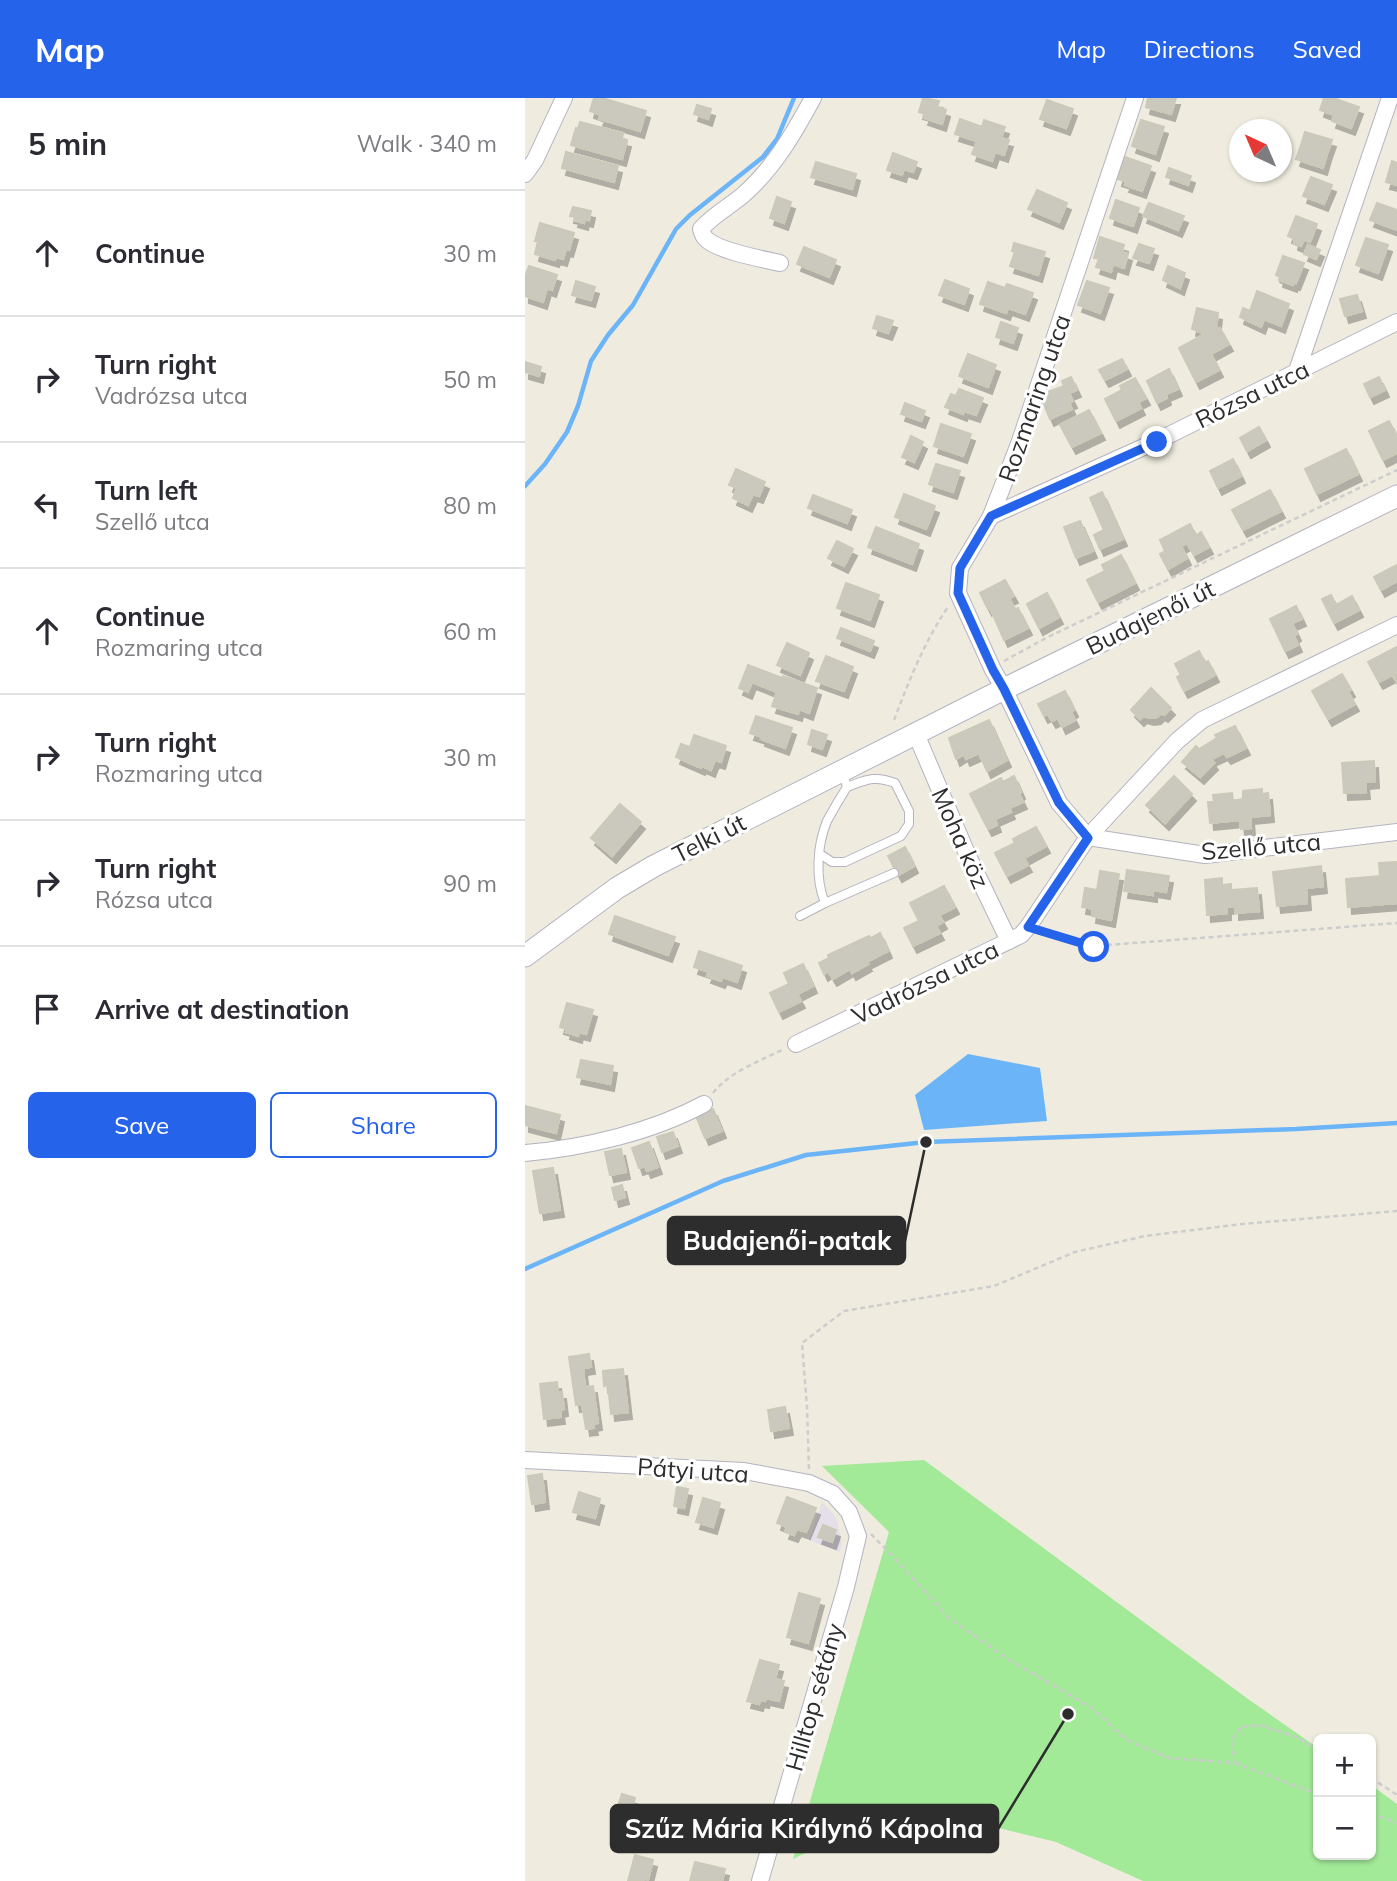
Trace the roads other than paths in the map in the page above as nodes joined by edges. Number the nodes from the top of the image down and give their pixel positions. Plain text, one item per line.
1 (564, 98) edge
2 (813, 98) edge
3 (1135, 98) edge
4 (1389, 98) edge
5 (525, 174) edge
6 (780, 263) dead end
7 (1397, 322) edge
8 (1297, 371) junction
9 (1397, 496) edge
10 (991, 516) junction
11 (1397, 625) edge
12 (1004, 689) junction
13 (910, 737) junction
14 (844, 779) junction
15 (1397, 832) edge
16 (1088, 838) junction
17 (820, 854) junction
18 (894, 873) dead end
19 (825, 903) junction
20 (800, 916) dead end
21 (1009, 941) junction
22 (525, 956) edge
23 (796, 1044) road end
24 (704, 1104) road end
25 (525, 1153) edge
26 (525, 1460) edge
27 (849, 1512) joint
28 (760, 1881) edge

1 - 5 street
2 - 6 street
3 - 10 street, Rozmaring utca
4 - 8 street
7 - 8 street, Rózsa utca
8 - 10 street, Rózsa utca
9 - 12 main road, Budajenői út
10 - 12 street, Rozmaring utca
11 - 16 street, Vadrózsa utca
12 - 13 main road, Budajenői út
12 - 16 street
13 - 14 main road, Telki út
13 - 21 street, Moha köz
14 - 17 lane
14 - 17 lane
14 - 22 main road, Telki út
15 - 16 street, Szellő utca
16 - 21 street, Vadrózsa utca
17 - 19 lane
18 - 19 lane
19 - 20 lane
21 - 23 street, Vadrózsa utca
24 - 25 street
26 - 27 street, Pátyi utca
27 - 28 street, Hilltop sétány

